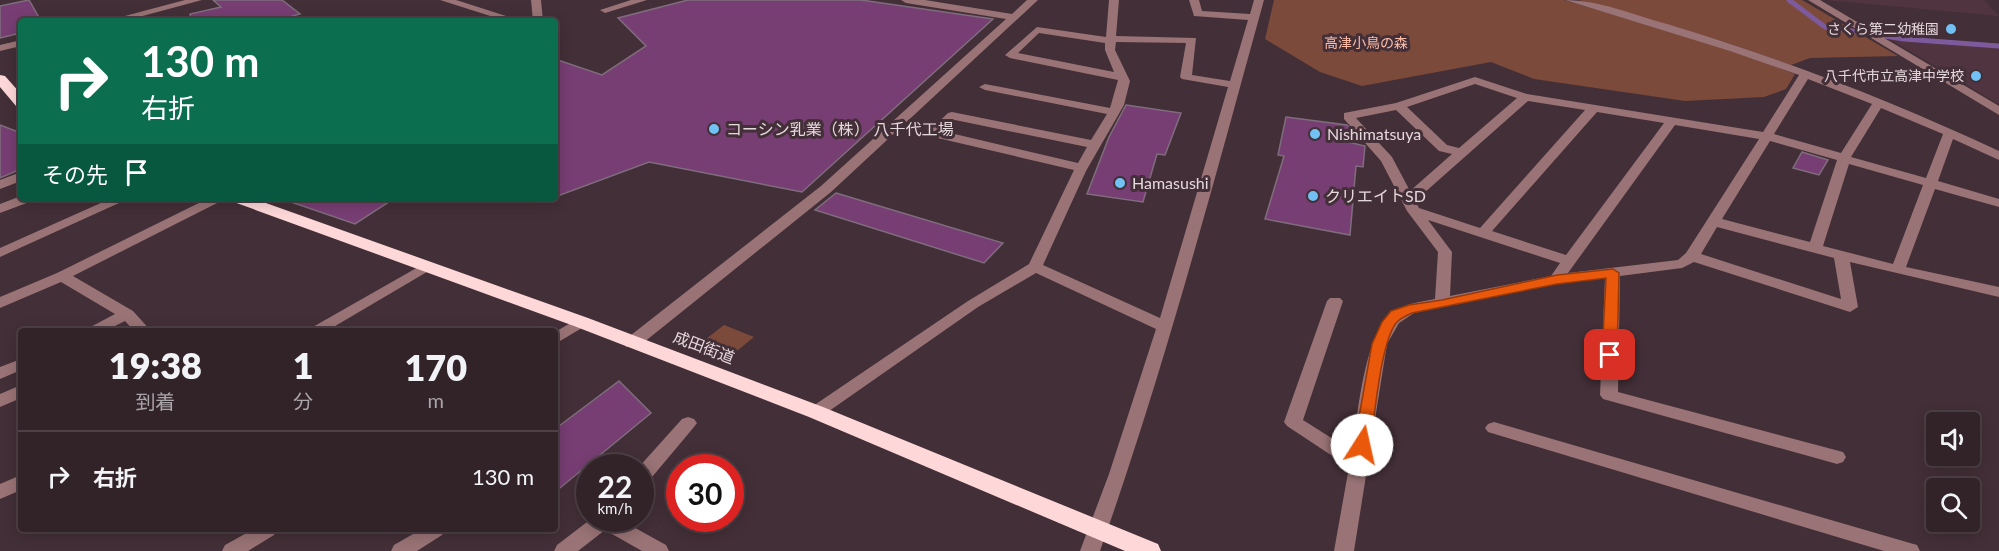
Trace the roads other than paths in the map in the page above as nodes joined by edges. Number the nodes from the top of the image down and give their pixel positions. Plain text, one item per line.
1 (197, 0) edge
2 (445, 0) edge
3 (536, 0) edge
4 (642, 0) edge
5 (906, 0) edge
6 (1033, 0) edge
7 (1114, 0) edge
8 (1194, 0) edge
9 (1259, 0) edge
10 (1570, 0) edge
11 (1813, 0) edge
12 (463, 3) edge
13 (948, 3) edge
14 (604, 10) edge
15 (1013, 17) junction
16 (1254, 17) junction
17 (123, 18) edge
18 (508, 18) edge
19 (538, 18) edge
20 (1110, 40) junction
21 (18, 44) edge
22 (0, 48) edge
23 (1805, 74) junction
24 (1122, 77) junction
25 (0, 79) edge
26 (1234, 85) junction
27 (985, 87) dead end
28 (1525, 97) junction
29 (18, 100) edge
30 (1879, 102) junction
31 (1399, 106) junction
32 (1594, 108) junction
33 (1999, 111) edge
34 (1114, 112) junction
35 (1672, 120) junction
36 (1950, 132) junction
37 (1766, 136) junction
38 (1095, 145) junction
39 (1461, 153) junction
40 (1999, 156) edge
41 (1844, 158) junction
42 (1082, 168) junction
43 (18, 177) edge
44 (1931, 183) junction
45 (0, 185) edge
46 (20, 201) edge
47 (116, 201) edge
48 (214, 201) edge
49 (245, 201) edge
50 (1999, 203) edge
51 (1411, 206) junction
52 (0, 210) edge
53 (1712, 221) junction
54 (1483, 233) junction
55 (1815, 248) junction
56 (0, 253) edge
57 (1841, 255) junction
58 (1692, 256) junction
59 (1570, 261) junction
60 (427, 266) junction
61 (1035, 267) junction
62 (1898, 270) junction
63 (1613, 273) junction
64 (62, 276) junction
65 (1557, 279) junction
66 (1999, 292) edge
67 (1335, 301) dead end
68 (0, 303) edge
69 (1442, 304) junction
70 (127, 314) junction
71 (581, 322) junction
72 (1165, 327) junction
73 (97, 328) edge
74 (140, 328) edge
75 (319, 328) edge
76 (558, 337) edge
77 (632, 343) junction
78 (18, 365) edge
79 (0, 373) edge
80 (18, 392) edge
81 (0, 401) edge
82 (816, 412) junction
83 (688, 423) dead end
84 (1494, 428) dead end
85 (1837, 457) dead end
86 (654, 462) edge
87 (1359, 465) junction
88 (18, 483) edge
89 (0, 492) edge
90 (1097, 530) junction
91 (264, 532) edge
92 (432, 532) edge
93 (588, 532) edge
94 (626, 532) edge
95 (232, 551) edge
96 (401, 551) edge
97 (564, 551) edge
98 (659, 551) edge
99 (1090, 551) edge
100 (1149, 551) edge
101 (1344, 551) edge
102 (1910, 551) edge

1 - 17 street
2 - 12 street
3 - 19 street
4 - 14 street
5 - 13 street
6 - 15 street
7 - 20 street
8 - 16 street
9 - 16 street
10 - 23 street
11 - 33 street
12 - 18 street
13 - 15 street
15 - 77 street
16 - 26 street
20 - 24 street
20 - 24 street
20 - 26 street
21 - 22 street
23 - 30 street
23 - 37 street
24 - 34 street
25 - 29 highway
26 - 72 street
27 - 34 street
28 - 31 street
28 - 32 street
28 - 39 street
30 - 36 street
30 - 41 street
31 - 39 street
31 - 51 street
32 - 35 street
32 - 54 street
34 - 38 street
35 - 37 street
35 - 59 street
36 - 40 street
36 - 44 street
37 - 41 street
37 - 53 street
38 - 42 street
38 - 42 street
39 - 51 street
41 - 44 street
41 - 55 street
42 - 61 street
43 - 45 street
44 - 50 street
44 - 62 street
46 - 52 street
47 - 56 street
48 - 64 street
49 - 60 highway, 成田街道
51 - 54 street
51 - 69 street
53 - 55 street
53 - 58 street
54 - 59 street
55 - 57 street
57 - 58 street
57 - 62 street
58 - 63 street
59 - 65 street
60 - 71 highway, 成田街道
60 - 75 street
61 - 72 street
61 - 82 street
62 - 66 street
63 - 65 street
63 - 85 street
64 - 68 street
64 - 70 street
65 - 69 street
67 - 87 street
69 - 87 street
70 - 73 street
70 - 74 street
71 - 76 street
71 - 77 highway, 成田街道
72 - 90 street
77 - 82 highway, 成田街道
78 - 79 street
80 - 81 street
82 - 90 highway, 成田街道
83 - 86 street
84 - 102 street
87 - 101 street
88 - 89 street
90 - 99 street
90 - 100 highway, 成田街道
91 - 95 street
92 - 96 street
93 - 97 street
94 - 98 street

